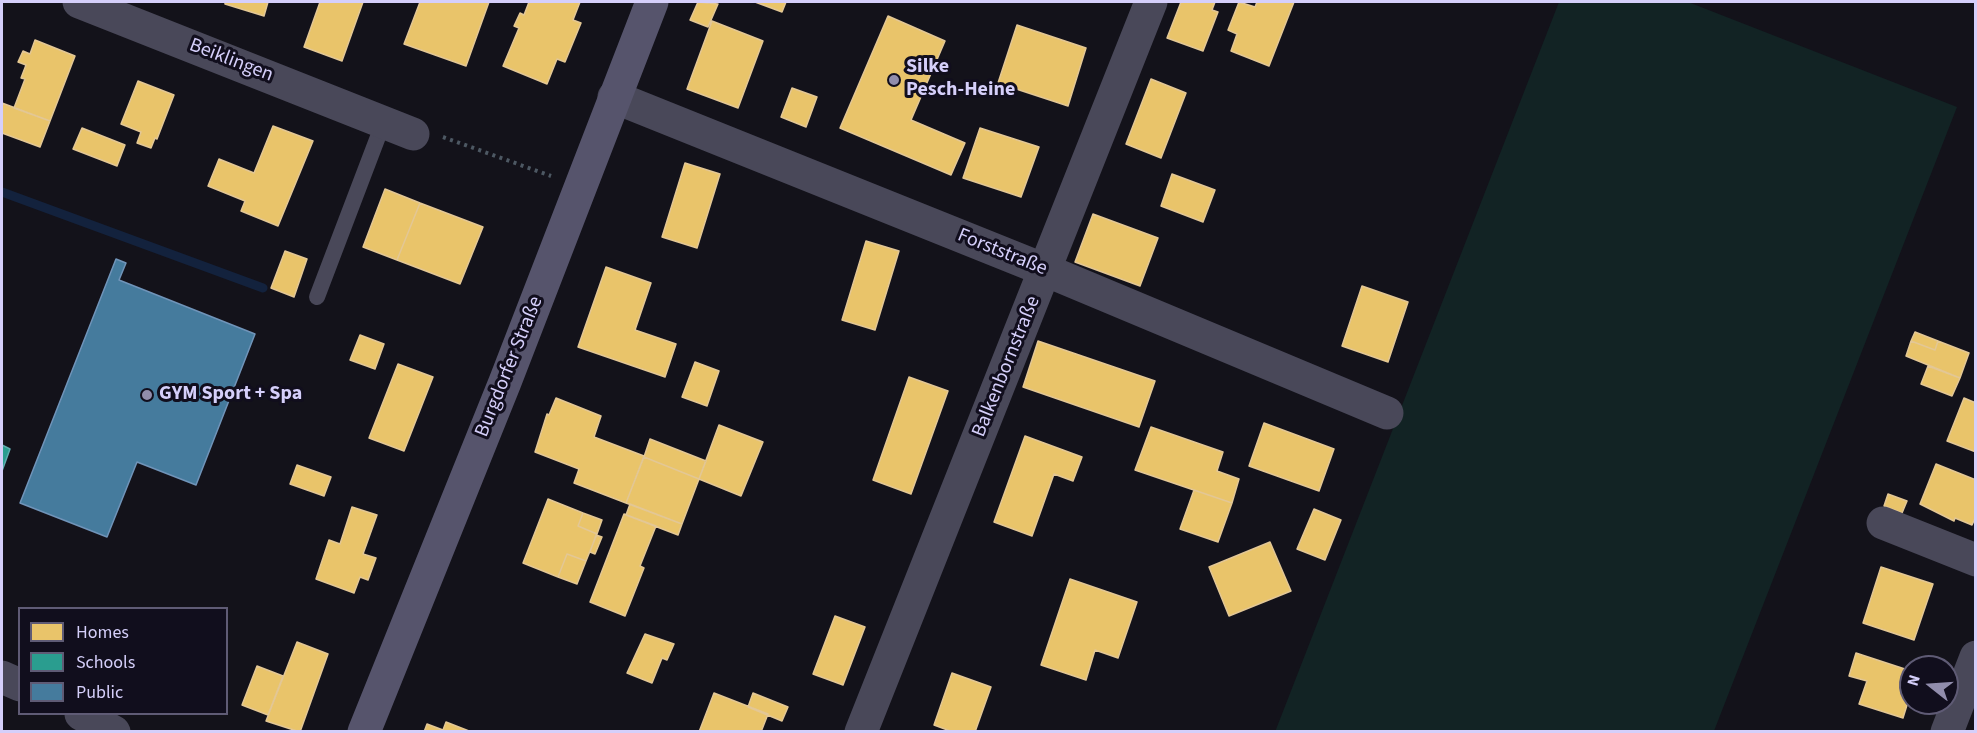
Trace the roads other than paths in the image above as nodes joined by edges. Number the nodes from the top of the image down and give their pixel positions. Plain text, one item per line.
1 (79, 2) edge
2 (652, 2) edge
3 (1151, 2) edge
4 (614, 96) junction
5 (398, 128) joint
6 (1045, 270) junction
7 (317, 297) dead end
8 (1387, 413) dead end
9 (1883, 523) dead end
10 (1976, 560) edge
11 (1976, 657) edge
12 (2, 677) edge
13 (18, 684) edge
14 (83, 715) edge
15 (114, 732) edge
16 (364, 732) edge
17 (861, 732) edge
18 (1947, 732) edge

1 - 5 street, Beiklingen
2 - 4 main road, Burgdorfer Straße
3 - 6 street, Balkenbornstraße
4 - 6 street, Forststraße
4 - 16 main road, Burgdorfer Straße
5 - 7 lane
6 - 8 street, Forststraße
6 - 17 street, Balkenbornstraße
9 - 10 street
11 - 18 street
12 - 13 street
14 - 15 street

